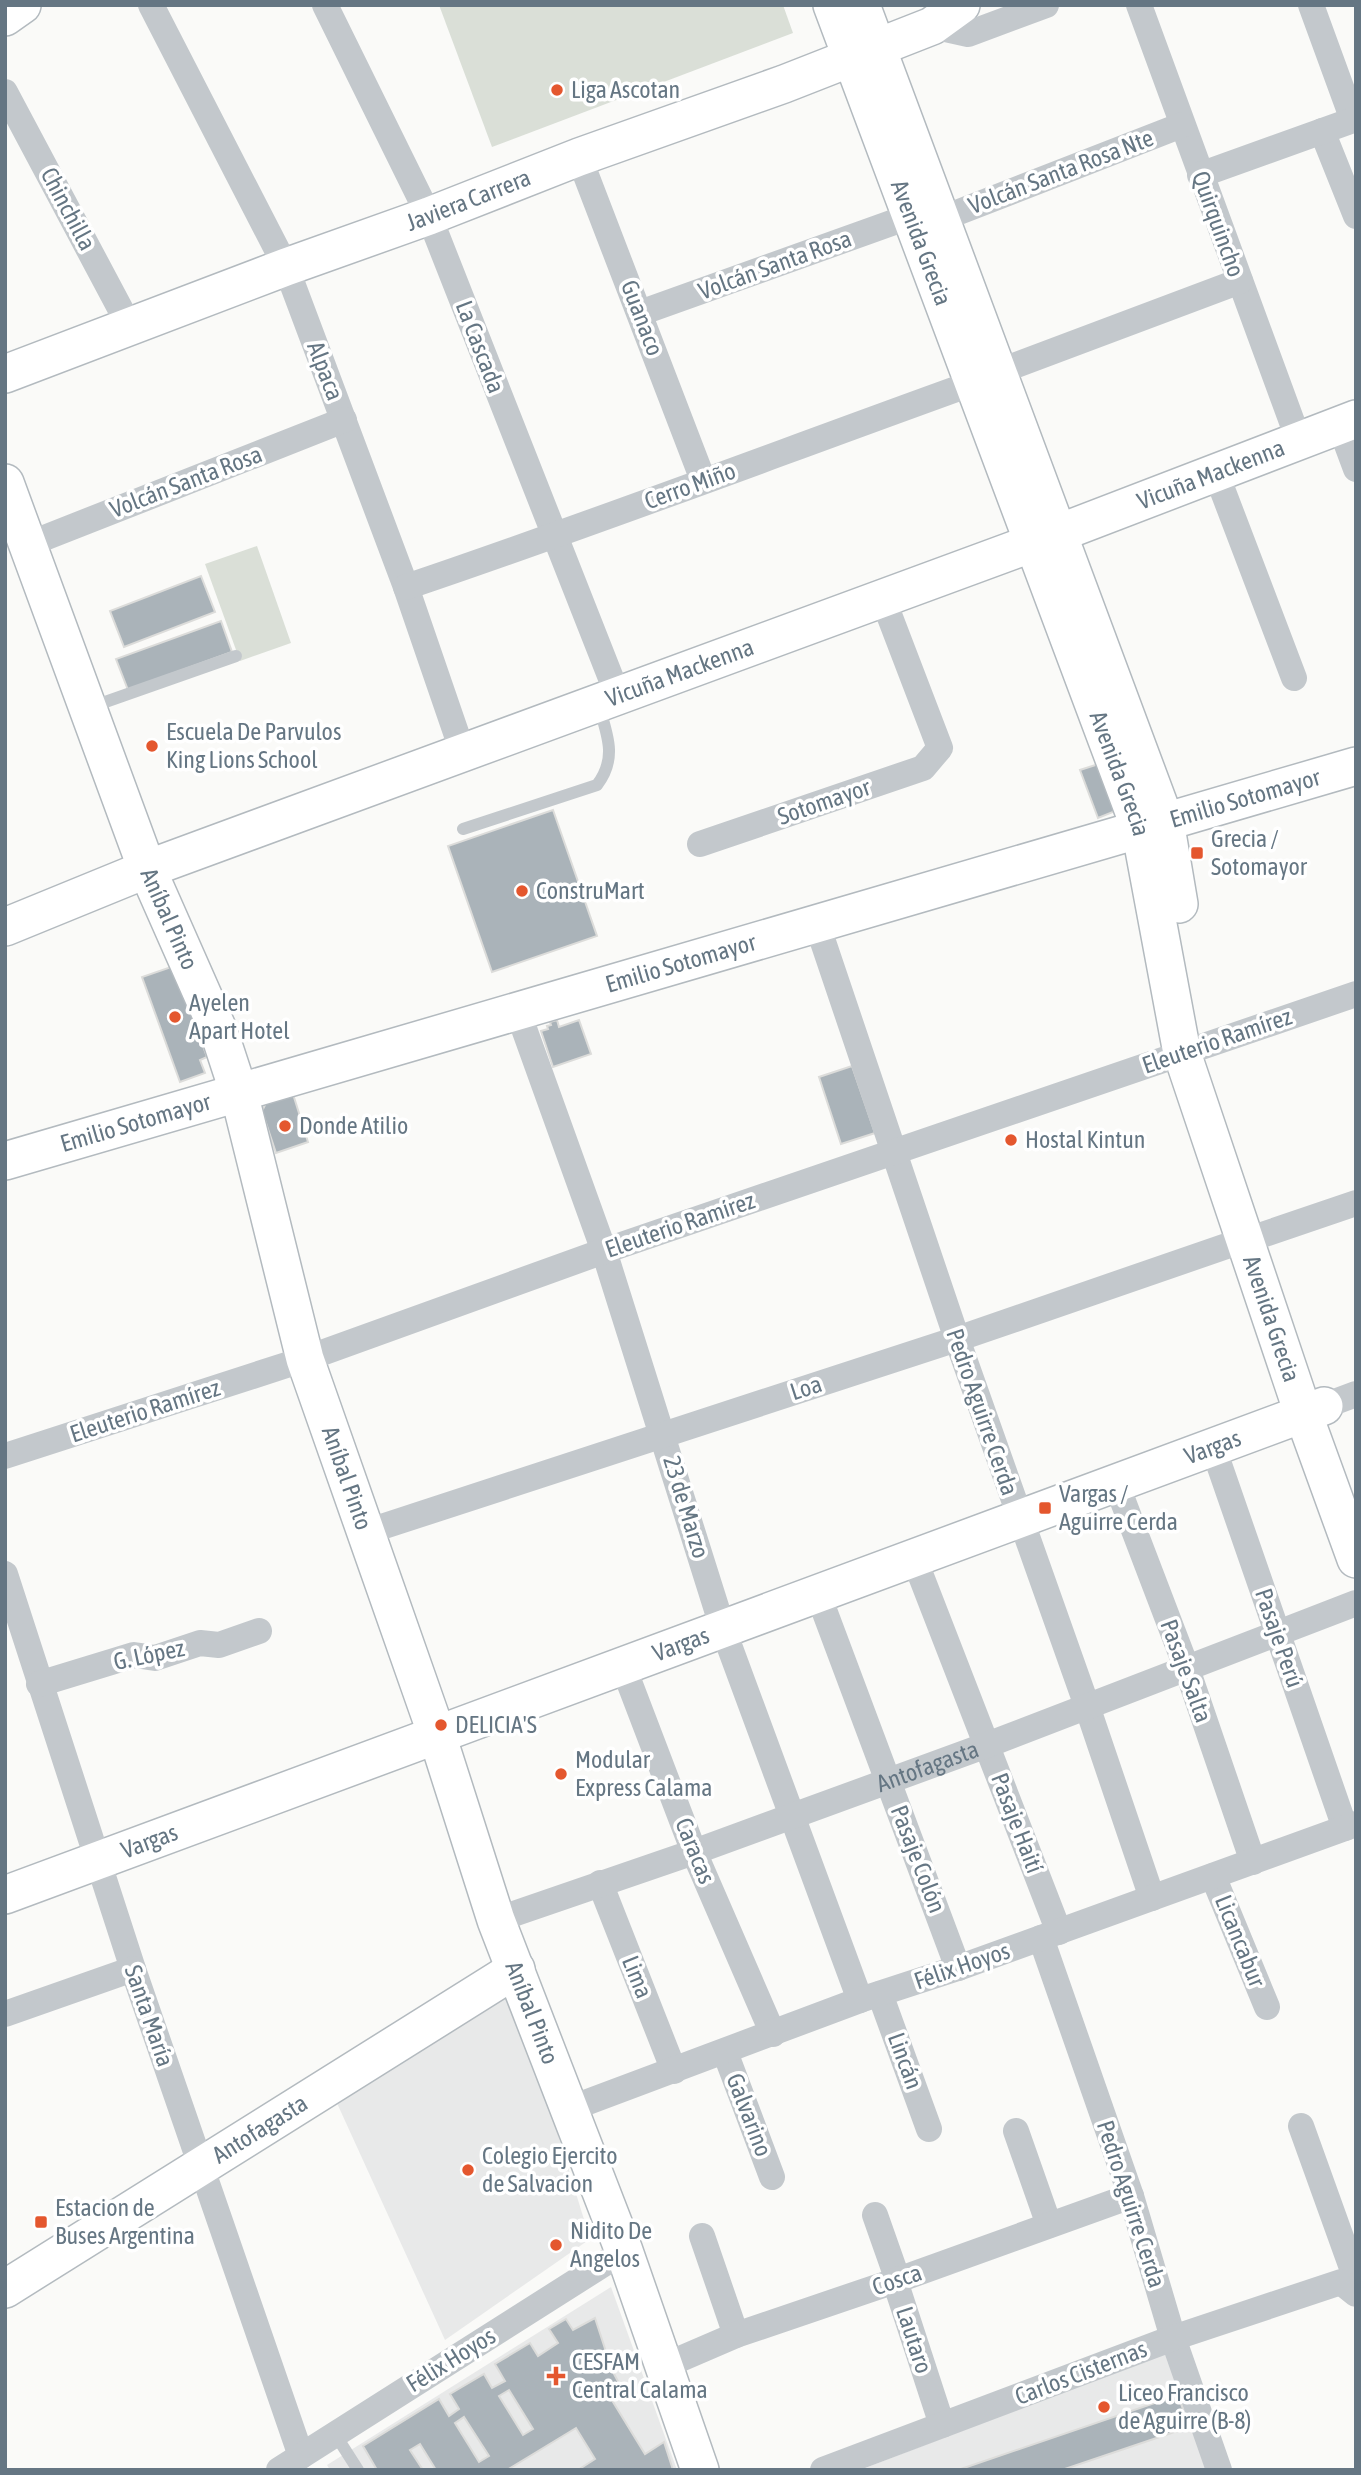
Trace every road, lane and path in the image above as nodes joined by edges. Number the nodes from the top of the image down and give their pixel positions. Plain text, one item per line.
1 (22, 5) edge
2 (150, 5) edge
3 (325, 5) edge
4 (832, 5) edge
5 (861, 5) edge
6 (961, 5) edge
7 (1046, 5) edge
8 (1311, 5) edge
9 (1144, 7) edge
10 (5, 17) edge
11 (932, 26) junction
12 (864, 52) junction
13 (5, 92) edge
14 (1355, 119) edge
15 (1182, 125) junction
16 (1322, 131) junction
17 (579, 157) junction
18 (1200, 175) junction
19 (429, 216) junction
20 (1356, 216) edge
21 (926, 217) junction
22 (286, 267) junction
23 (1240, 281) junction
24 (640, 313) junction
25 (130, 327) junction
26 (5, 374) edge
27 (985, 377) junction
28 (344, 420) junction
29 (1348, 423) edge
30 (1299, 441) junction
31 (1356, 468) edge
32 (1216, 473) junction
33 (703, 480) junction
34 (5, 483) edge
35 (554, 537) junction
36 (1046, 538) junction
37 (29, 544) junction
38 (406, 587) junction
39 (883, 599) junction
40 (236, 656) dead end
41 (1294, 678) dead end
42 (607, 700) junction
43 (89, 708) junction
44 (463, 753) junction
45 (1356, 766) edge
46 (1153, 825) junction
47 (463, 829) dead end
48 (700, 844) dead end
49 (147, 869) junction
50 (817, 924) junction
51 (5, 927) edge
52 (1356, 994) edge
53 (518, 1012) junction
54 (1192, 1050) junction
55 (239, 1094) junction
56 (893, 1153) junction
57 (5, 1161) edge
58 (1356, 1203) edge
59 (1255, 1237) junction
60 (604, 1251) junction
61 (957, 1339) junction
62 (305, 1359) junction
63 (1328, 1404) edge
64 (663, 1434) junction
65 (1213, 1447) junction
66 (5, 1456) edge
67 (1116, 1483) junction
68 (1356, 1494) edge
69 (1019, 1519) junction
70 (366, 1532) junction
71 (914, 1558) junction
72 (1356, 1559) edge
73 (5, 1574) edge
74 (818, 1594) junction
75 (1356, 1603) edge
76 (723, 1629) junction
77 (259, 1631) dead end
78 (1278, 1633) junction
79 (623, 1666) junction
80 (1187, 1669) junction
81 (39, 1684) junction
82 (1087, 1706) junction
83 (437, 1735) junction
84 (987, 1745) junction
85 (888, 1780) junction
86 (792, 1815) junction
87 (1350, 1826) edge
88 (694, 1852) junction
89 (97, 1862) junction
90 (1253, 1862) junction
91 (1213, 1876) junction
92 (600, 1883) junction
93 (5, 1895) edge
94 (1152, 1898) junction
95 (496, 1920) junction
96 (1050, 1935) junction
97 (958, 1968) junction
98 (133, 1969) junction
99 (516, 1969) junction
100 (870, 1997) junction
101 (1267, 2007) dead end
102 (5, 2014) edge
103 (773, 2034) junction
104 (725, 2052) junction
105 (674, 2071) junction
106 (569, 2109) junction
107 (1301, 2126) dead end
108 (929, 2129) dead end
109 (1016, 2131) dead end
110 (201, 2167) junction
111 (772, 2177) dead end
112 (1131, 2196) junction
113 (875, 2215) dead end
114 (1049, 2225) junction
115 (702, 2236) dead end
116 (1350, 2236) edge
117 (624, 2251) junction
118 (895, 2281) junction
119 (1351, 2285) edge
120 (5, 2289) edge
121 (736, 2334) junction
122 (1173, 2338) junction
123 (664, 2366) junction
124 (942, 2425) junction
125 (335, 2433) junction
126 (290, 2463) edge
127 (358, 2470) edge
128 (700, 2470) edge
129 (823, 2470) edge
130 (1219, 2470) edge

1 - 10 street
2 - 22 street, Alpaca
3 - 19 street, La Cascada
4 - 12 street, Avenida Grecia
5 - 12 street, Avenida Grecia
6 - 11 street, Javiera Carrera
7 - 11 street
8 - 14 street
9 - 15 street, Quirquincho
11 - 12 street, Javiera Carrera
12 - 17 street, Javiera Carrera
12 - 21 street, Avenida Grecia
13 - 25 street, Chinchilla
14 - 16 street
15 - 18 street, Quirquincho
15 - 21 street, Volcán Santa Rosa Nte
16 - 18 street
16 - 20 street
17 - 19 street, Javiera Carrera
17 - 24 street, Guanaco
18 - 23 street, Quirquincho
19 - 22 street, Javiera Carrera
19 - 35 street, La Cascada
21 - 24 street, Volcán Santa Rosa
21 - 27 street, Avenida Grecia
22 - 25 street, Javiera Carrera
22 - 28 street, Alpaca
23 - 27 street, Cerro Miño
23 - 30 street, Quirquincho
24 - 33 street, Guanaco
25 - 26 street, Javiera Carrera
27 - 33 street, Cerro Miño
27 - 36 street, Avenida Grecia
28 - 37 street, Volcán Santa Rosa
28 - 38 street, Alpaca
29 - 30 street, Vicuña Mackenna
29 - 31 street
30 - 32 street, Vicuña Mackenna
32 - 36 street, Vicuña Mackenna
32 - 41 street
33 - 35 street, Cerro Miño
34 - 37 street, Aníbal Pinto
35 - 38 street, Cerro Miño
35 - 42 street, La Cascada
36 - 39 street, Vicuña Mackenna
36 - 46 street, Avenida Grecia
37 - 43 street, Aníbal Pinto
38 - 44 street, Alpaca
39 - 42 street, Vicuña Mackenna
39 - 48 street, Sotomayor
40 - 43 lane
42 - 44 street, Vicuña Mackenna
42 - 47 lane
43 - 49 street, Aníbal Pinto
44 - 49 street, Vicuña Mackenna
45 - 46 street, Emilio Sotomayor
46 - 50 street, Emilio Sotomayor
46 - 54 street, Avenida Grecia
49 - 51 street, Vicuña Mackenna
49 - 55 street, Aníbal Pinto
50 - 53 street, Emilio Sotomayor
50 - 56 street, Pedro Aguirre Cerda
52 - 54 street, Eleuterio Ramírez
53 - 55 street, Emilio Sotomayor
53 - 60 street, 23 de Marzo
54 - 56 street, Eleuterio Ramírez
54 - 59 street, Avenida Grecia
55 - 57 street, Emilio Sotomayor
55 - 62 street, Aníbal Pinto
56 - 60 street, Eleuterio Ramírez
56 - 61 street, Pedro Aguirre Cerda
58 - 59 street, Loa
59 - 61 street, Loa
59 - 63 street, Avenida Grecia
60 - 62 street, Eleuterio Ramírez
60 - 64 street, 23 de Marzo
61 - 64 street, Loa
61 - 69 street, Pedro Aguirre Cerda
62 - 66 street, Eleuterio Ramírez
62 - 70 street, Aníbal Pinto
63 - 65 street, Vargas
63 - 68 street, Avenida Grecia
63 - 72 street, Avenida Grecia
64 - 70 street, Loa
64 - 76 street, 23 de Marzo
65 - 67 street, Vargas
65 - 78 street, Pasaje Perú
67 - 69 street, Vargas
67 - 80 street, Pasaje Salta
69 - 71 street, Vargas
69 - 82 street, Pedro Aguirre Cerda
70 - 83 street, Aníbal Pinto
71 - 74 street, Vargas
71 - 84 street, Pasaje Haití
73 - 81 street, Santa María
74 - 76 street, Vargas
74 - 85 street, Pasaje Colón
75 - 78 street, Antofagasta
76 - 79 street, Vargas
76 - 86 street, 23 de Marzo
77 - 81 street, G. López
78 - 80 street, Antofagasta
78 - 87 street, Pasaje Perú
79 - 83 street, Vargas
79 - 88 street, Caracas
80 - 82 street, Antofagasta
80 - 90 street, Pasaje Salta
81 - 89 street, Santa María
82 - 84 street, Antofagasta
82 - 94 street, Pedro Aguirre Cerda
83 - 89 street, Vargas
83 - 95 street, Aníbal Pinto
84 - 85 street, Antofagasta
84 - 96 street, Pasaje Haití
85 - 86 street, Antofagasta
85 - 97 street, Pasaje Colón
86 - 88 street, Antofagasta
86 - 100 street, 23 de Marzo
87 - 90 street, Félix Hoyos
88 - 92 street, Antofagasta
88 - 103 street, Caracas
89 - 93 street, Vargas
89 - 98 street, Santa María
90 - 91 street, Félix Hoyos
91 - 94 street, Félix Hoyos
91 - 101 street, Licancabur
92 - 95 street, Antofagasta
92 - 105 street, Lima
94 - 96 street, Félix Hoyos
95 - 99 street, Aníbal Pinto
96 - 97 street, Félix Hoyos
96 - 112 street, Pedro Aguirre Cerda
97 - 100 street, Félix Hoyos
98 - 102 street
98 - 110 street, Santa María
99 - 106 street, Aníbal Pinto
99 - 110 street, Antofagasta
100 - 103 street, Félix Hoyos
100 - 108 street, Lincán
103 - 104 street, Félix Hoyos
104 - 105 street, Félix Hoyos
104 - 111 street, Galvarino
105 - 106 street, Félix Hoyos
106 - 117 street, Aníbal Pinto
107 - 116 street
109 - 114 street
110 - 120 street, Antofagasta
110 - 126 street, Santa María
112 - 114 street, Cosca
112 - 122 street, Pedro Aguirre Cerda
113 - 118 street, Lautaro
114 - 118 street, Cosca
115 - 121 street
116 - 119 street, Carlos Cisternas
117 - 123 street, Aníbal Pinto
117 - 125 street, Félix Hoyos
118 - 121 street, Cosca
118 - 124 street, Lautaro
119 - 122 street, Carlos Cisternas
121 - 123 street, Cosca
122 - 124 street, Carlos Cisternas
122 - 130 street, Pedro Aguirre Cerda
123 - 128 street, Aníbal Pinto
124 - 129 street, Carlos Cisternas
125 - 126 street, Félix Hoyos
125 - 127 lane

